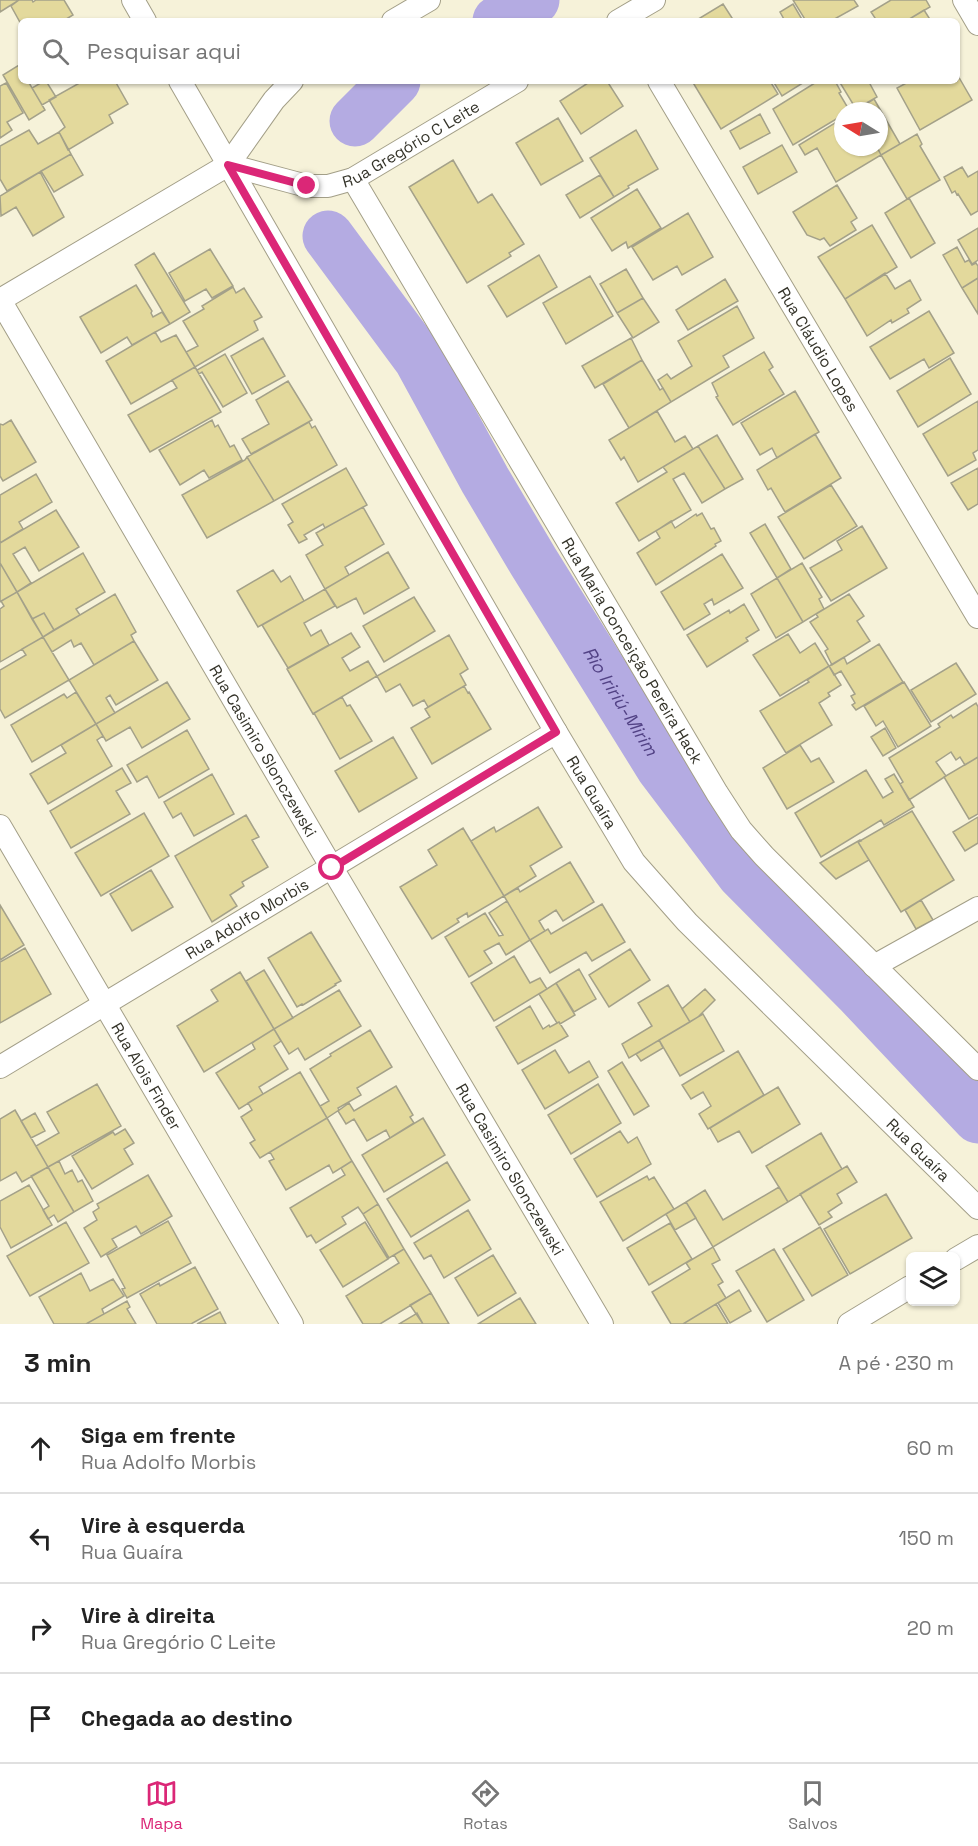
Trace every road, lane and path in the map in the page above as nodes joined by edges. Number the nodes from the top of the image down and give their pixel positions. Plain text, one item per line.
1 (133, 0) edge
2 (429, 0) edge
3 (654, 0) edge
4 (964, 0) edge
5 (143, 18) edge
6 (398, 18) edge
7 (624, 18) edge
8 (978, 24) edge
9 (182, 84) edge
10 (289, 84) edge
11 (512, 84) edge
12 (661, 84) edge
13 (228, 165) junction
14 (353, 179) junction
15 (0, 300) edge
16 (978, 617) edge
17 (556, 732) junction
18 (0, 826) edge
19 (332, 868) junction
20 (978, 908) edge
21 (874, 966) junction
22 (104, 1004) junction
23 (0, 1067) edge
24 (978, 1069) edge
25 (978, 1208) edge
26 (978, 1246) edge
27 (960, 1257) edge
28 (906, 1289) edge
29 (292, 1324) edge
30 (602, 1324) edge
31 (849, 1324) edge

1 - 5 street
2 - 6 street
3 - 7 street
4 - 8 street
9 - 13 street, Rua Guaíra
10 - 13 street
11 - 14 street, Rua Gregório C Leite
12 - 16 street, Rua Cláudio Lopes
13 - 14 street, Rua Gregório C Leite
13 - 15 street
13 - 17 street, Rua Guaíra
14 - 21 street, Rua Maria Conceição Pereira Hack
15 - 19 street, Rua Casimiro Slonczewski
17 - 19 street, Rua Adolfo Morbis
17 - 25 street, Rua Guaíra
18 - 22 street, Rua Alois Finder
19 - 22 street, Rua Adolfo Morbis
19 - 30 street, Rua Casimiro Slonczewski
20 - 21 street
21 - 24 street, Rua Maria Conceição Pereira Hack
22 - 23 street, Rua Adolfo Morbis
22 - 29 street, Rua Alois Finder
26 - 27 street
28 - 31 street

